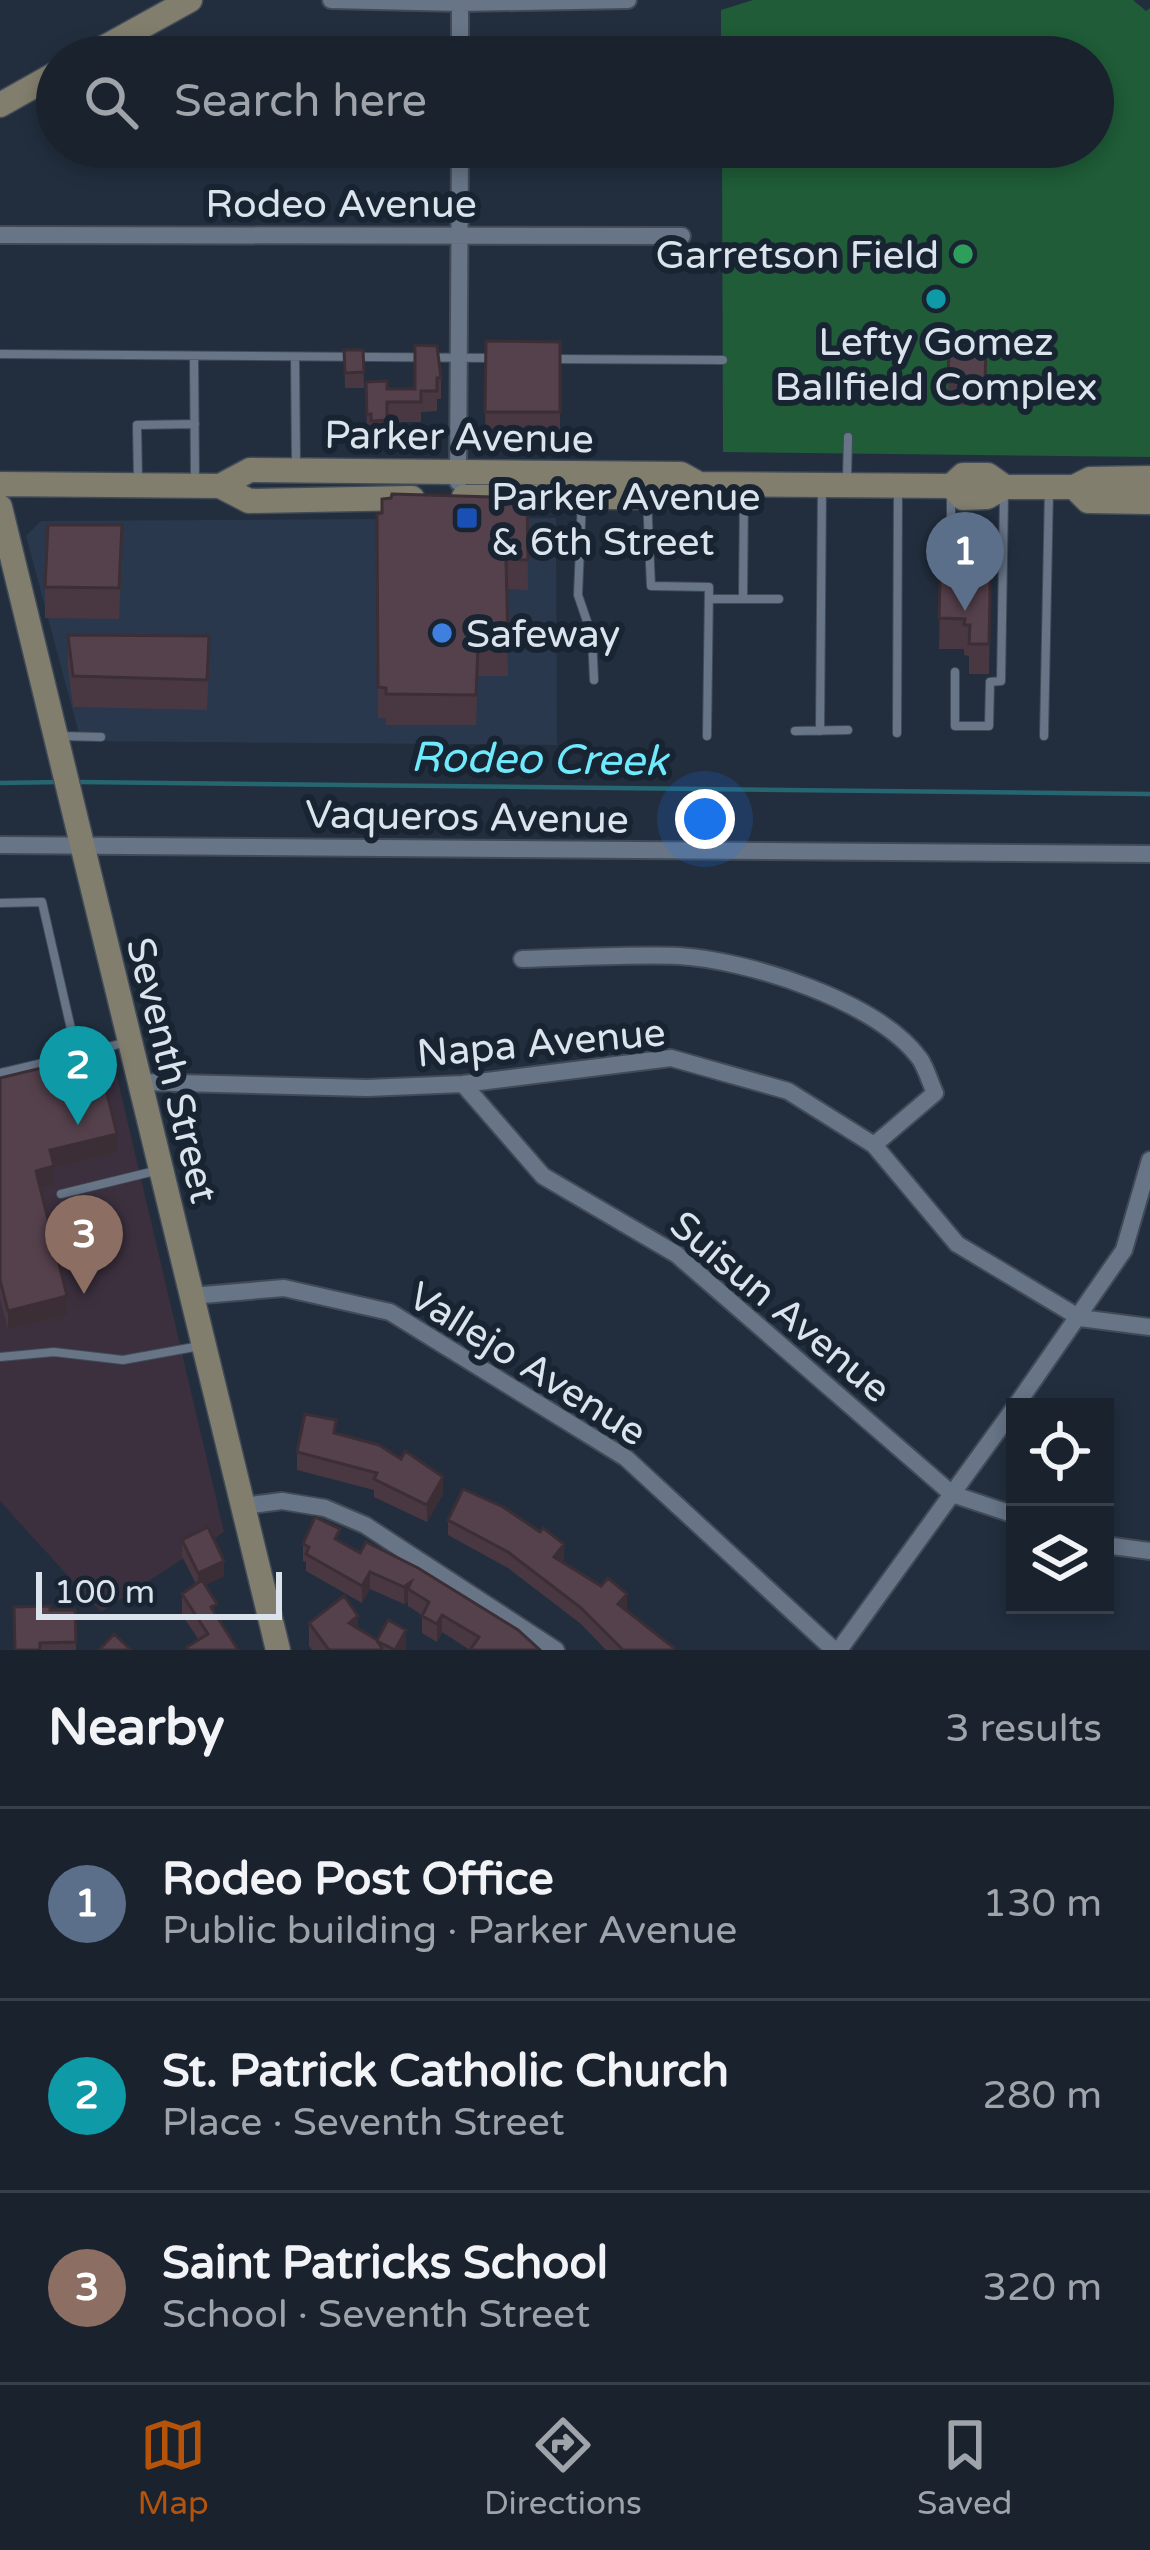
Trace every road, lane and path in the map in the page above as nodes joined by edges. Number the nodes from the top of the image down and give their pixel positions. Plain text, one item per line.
1 (190, 0) edge
2 (331, 0) edge
3 (628, 0) edge
4 (460, 2) edge
5 (124, 36) edge
6 (460, 36) edge
7 (36, 85) edge
8 (0, 105) edge
9 (460, 168) edge
10 (0, 235) edge
11 (459, 236) junction
12 (682, 236) dead end
13 (0, 354) edge
14 (194, 356) junction
15 (295, 357) junction
16 (458, 358) junction
17 (502, 358) edge
18 (547, 359) edge
19 (723, 360) dead end
20 (194, 424) junction
21 (848, 437) dead end
22 (296, 470) junction
23 (1150, 478) edge
24 (0, 484) edge
25 (458, 484) junction
26 (699, 484) junction
27 (744, 484) junction
28 (835, 485) junction
29 (138, 486) junction
30 (207, 486) junction
31 (898, 486) junction
32 (951, 486) junction
33 (1005, 487) junction
34 (1062, 487) junction
35 (582, 497) junction
36 (647, 497) junction
37 (1150, 502) edge
38 (0, 507) edge
39 (968, 552) edge
40 (985, 553) edge
41 (1003, 553) junction
42 (9, 583) edge
43 (708, 599) junction
44 (743, 599) junction
45 (779, 599) dead end
46 (956, 672) dead end
47 (594, 680) dead end
48 (848, 730) dead end
49 (795, 731) dead end
50 (820, 731) junction
51 (897, 733) dead end
52 (707, 736) dead end
53 (1044, 736) dead end
54 (101, 737) dead end
55 (58, 746) junction
56 (0, 845) edge
57 (81, 845) junction
58 (1150, 854) edge
59 (0, 903) edge
60 (522, 959) dead end
61 (129, 1042) junction
62 (77, 1055) junction
63 (0, 1073) edge
64 (139, 1082) junction
65 (464, 1084) junction
66 (874, 1145) junction
67 (1150, 1160) edge
68 (160, 1170) junction
69 (61, 1193) dead end
70 (191, 1296) junction
71 (1080, 1318) junction
72 (1150, 1328) edge
73 (203, 1346) junction
74 (0, 1358) edge
75 (1022, 1398) edge
76 (1006, 1419) edge
77 (952, 1494) junction
78 (243, 1506) junction
79 (1006, 1512) edge
80 (1114, 1546) edge
81 (1150, 1551) edge
82 (278, 1650) edge
83 (556, 1650) edge
84 (837, 1650) edge

1 - 5 main road
2 - 4 street
3 - 4 street
4 - 6 street
7 - 8 main road
9 - 11 street
10 - 11 street, Rodeo Avenue
11 - 12 street, Rodeo Avenue
11 - 16 street
13 - 14 lane
14 - 15 lane
14 - 20 lane
15 - 16 lane
15 - 22 lane
16 - 17 lane
16 - 25 street
18 - 19 lane
20 - 29 lane
20 - 30 lane
21 - 28 lane
22 - 25 main road, Parker Avenue
22 - 30 main road, Parker Avenue
23 - 34 main road, Parker Avenue
24 - 29 main road, Parker Avenue
25 - 26 main road, Parker Avenue
25 - 30 main road, Parker Avenue
25 - 35 main road, Parker Avenue
26 - 27 main road, Parker Avenue
26 - 36 main road, Parker Avenue
27 - 28 main road, Parker Avenue
27 - 44 lane
28 - 31 main road, Parker Avenue
28 - 50 lane
29 - 30 main road, Parker Avenue
31 - 32 main road, Parker Avenue
31 - 51 lane
32 - 33 main road, Parker Avenue
32 - 39 lane
33 - 34 main road, Parker Avenue
33 - 41 lane
34 - 37 main road, Parker Avenue
34 - 53 lane
35 - 36 main road, Parker Avenue
35 - 47 lane
36 - 43 lane
38 - 42 main road, Seventh Street
40 - 41 lane
41 - 46 lane
42 - 55 main road, Seventh Street
43 - 44 lane
43 - 52 lane
44 - 45 lane
48 - 50 lane
49 - 50 lane
54 - 55 lane
55 - 57 main road, Seventh Street
56 - 57 street, Vaqueros Avenue
57 - 58 street, Vaqueros Avenue
57 - 61 main road, Seventh Street
59 - 62 lane
60 - 66 street
61 - 62 lane
61 - 64 main road, Seventh Street
62 - 63 lane
64 - 65 street, Napa Avenue
64 - 68 main road, Seventh Street
65 - 66 street, Napa Avenue
65 - 77 street, Suisun Avenue
66 - 71 street, Napa Avenue
67 - 71 street
68 - 69 lane
68 - 70 main road, Seventh Street
70 - 73 main road, Seventh Street
70 - 84 street, Vallejo Avenue
71 - 72 street, Napa Avenue
71 - 75 street
73 - 74 lane
73 - 78 main road, Seventh Street
76 - 77 street
77 - 79 street, Suisun Avenue
77 - 84 street
78 - 82 main road, Seventh Street
78 - 83 street
80 - 81 street

